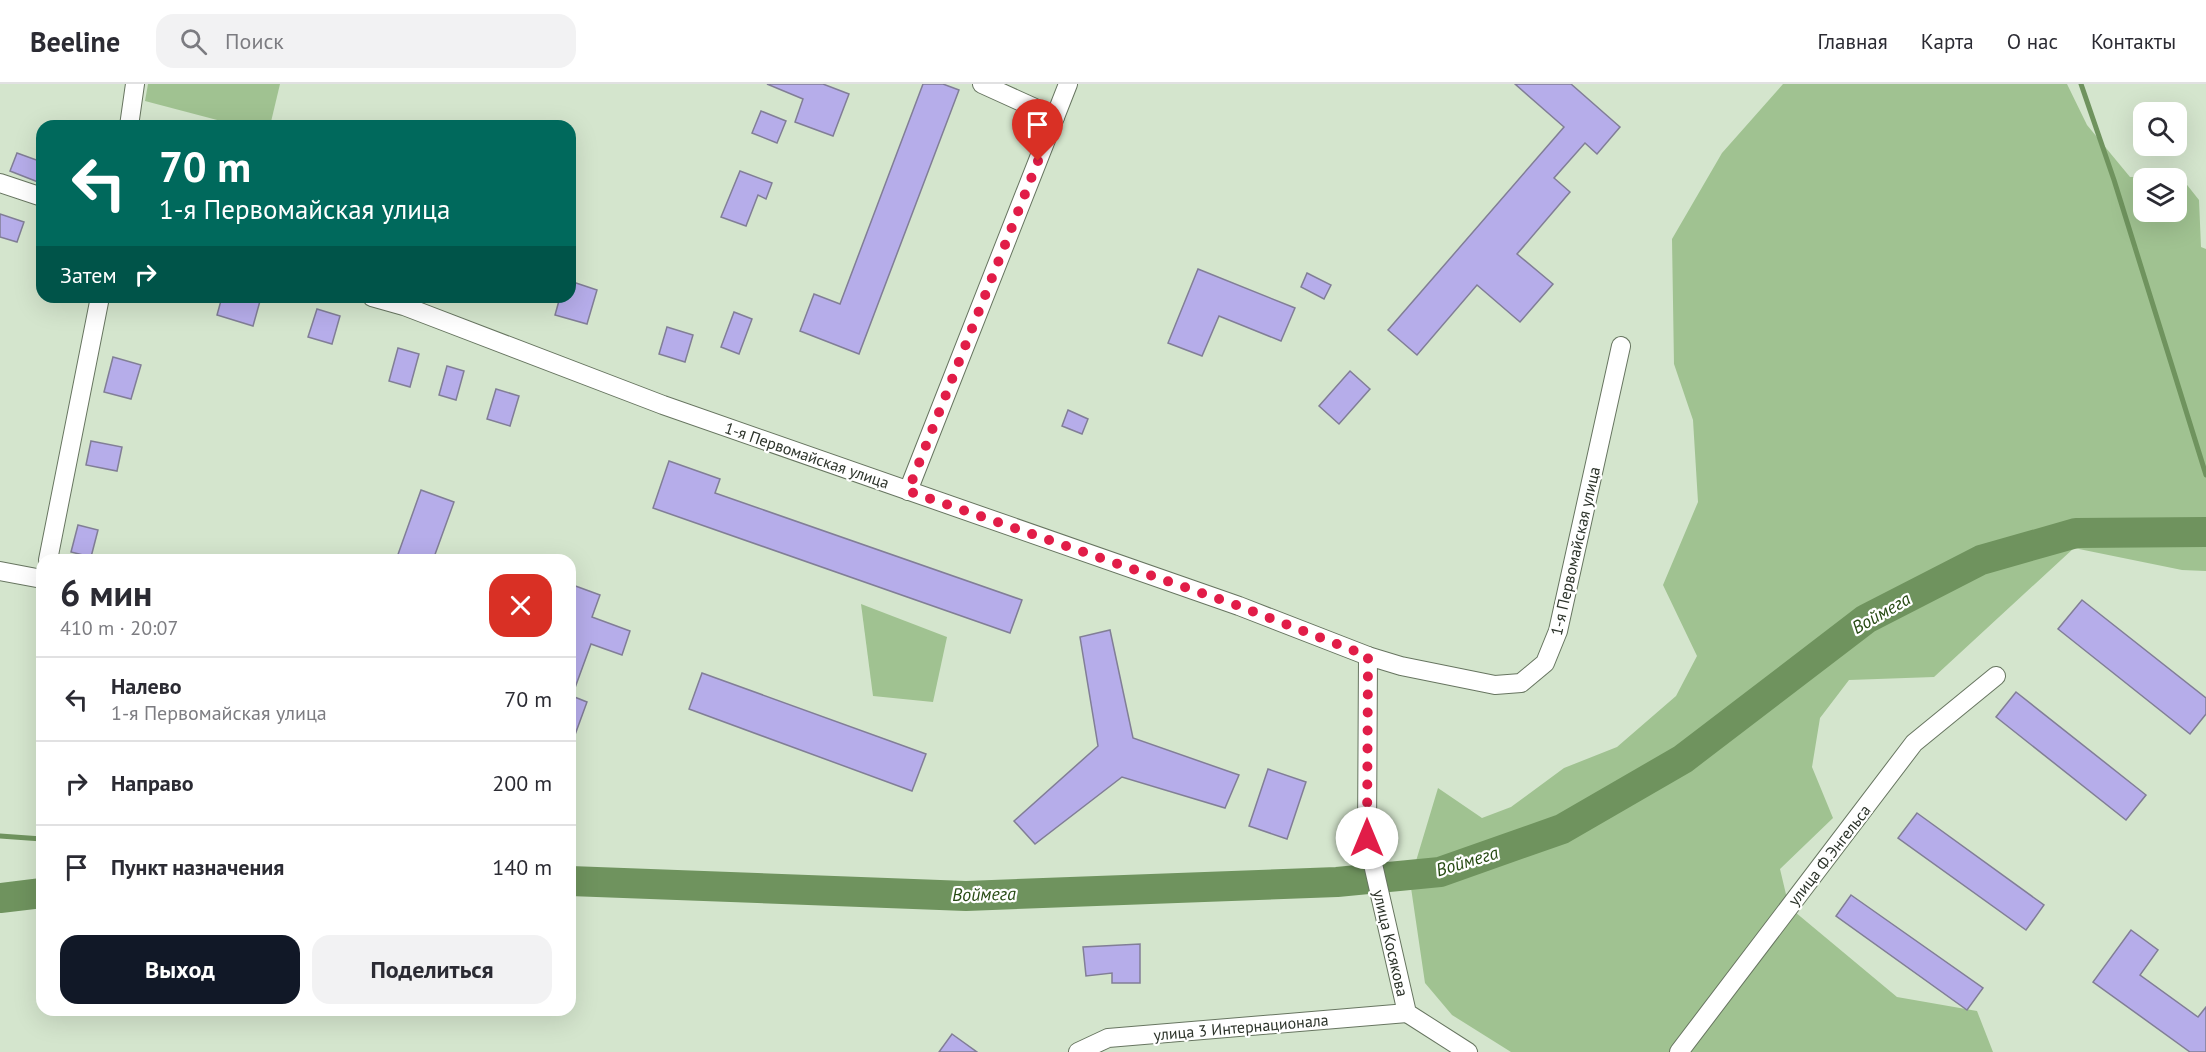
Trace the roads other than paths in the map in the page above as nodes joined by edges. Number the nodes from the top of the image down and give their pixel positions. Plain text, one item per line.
1 (135, 84) edge
2 (982, 84) edge
3 (1068, 84) edge
4 (1055, 117) junction
5 (130, 120) edge
6 (0, 183) edge
7 (36, 195) edge
8 (99, 303) edge
9 (393, 303) edge
10 (1621, 346) dead end
11 (908, 491) junction
12 (49, 554) edge
13 (0, 571) edge
14 (36, 578) edge
15 (1368, 656) junction
16 (1996, 676) dead end
17 (1407, 1013) junction
18 (1078, 1052) edge
19 (1468, 1052) edge
20 (1679, 1052) edge

1 - 5 street
2 - 4 street
3 - 4 street
4 - 11 street
6 - 7 street
8 - 12 street
9 - 11 street, 1-я Первомайская улица
10 - 15 street, 1-я Первомайская улица
11 - 15 street, 1-я Первомайская улица
13 - 14 street
15 - 17 street, улица Косякова
16 - 20 street, улица Ф.Энгельса
17 - 18 street, улица 3 Интернационала
17 - 19 street, улица Косякова

